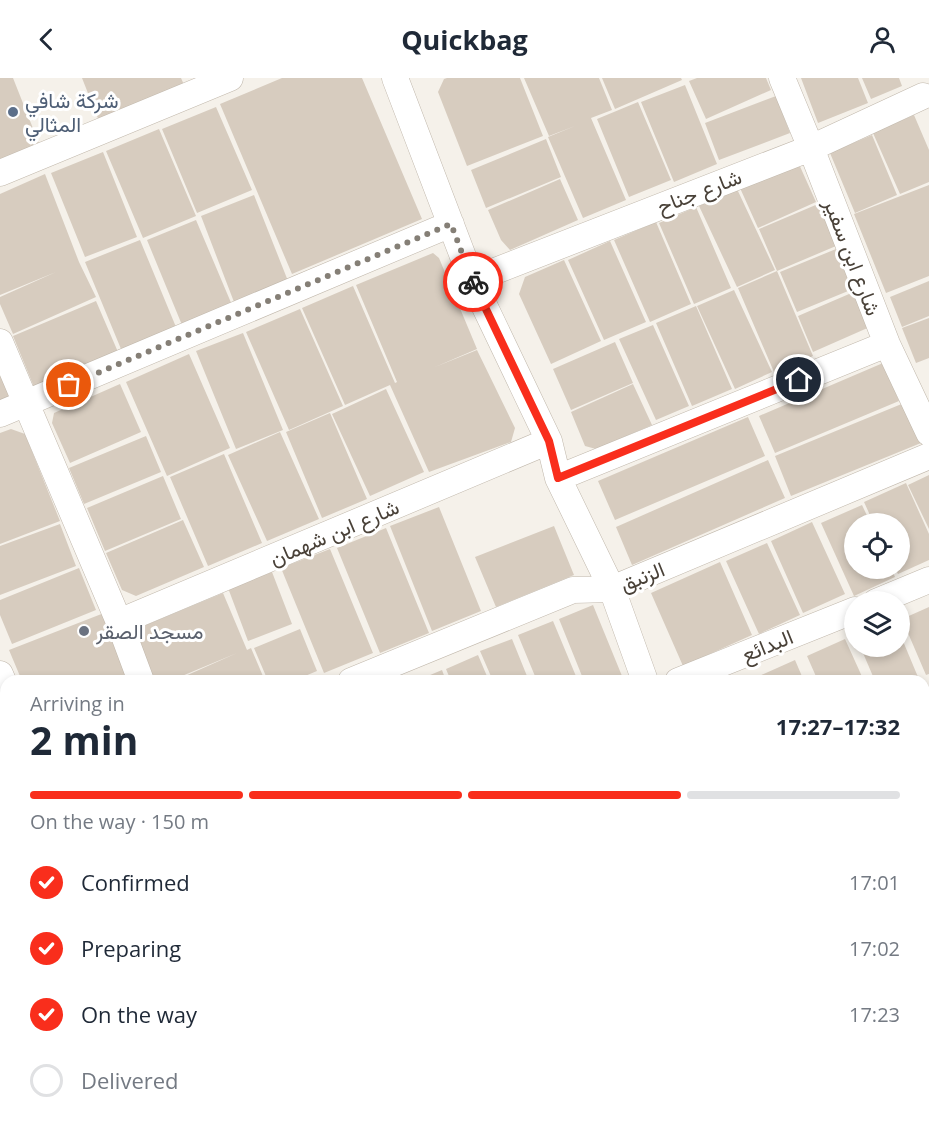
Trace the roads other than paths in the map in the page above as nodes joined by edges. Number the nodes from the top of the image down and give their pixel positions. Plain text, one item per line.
1 (230, 78) edge
2 (782, 78) edge
3 (402, 80) edge
4 (922, 95) edge
5 (811, 148) junction
6 (0, 173) edge
7 (451, 224) junction
8 (472, 280) junction
9 (0, 342) edge
10 (887, 344) junction
11 (26, 403) junction
12 (0, 414) edge
13 (929, 433) edge
14 (549, 441) junction
15 (929, 456) edge
16 (558, 478) junction
17 (929, 580) edge
18 (612, 589) junction
19 (902, 591) edge
20 (844, 614) edge
21 (119, 622) junction
22 (139, 675) edge
23 (366, 675) edge
24 (643, 675) edge
25 (693, 675) edge

1 - 6 street
2 - 5 street, شارع ابن سفير
3 - 7 street
4 - 5 street, شارع جناح
5 - 8 street, شارع جناح
5 - 10 street, شارع ابن سفير
7 - 8 street
7 - 11 street
8 - 14 street
9 - 11 street
10 - 13 street, شارع ابن سفير
10 - 16 street
11 - 12 street
11 - 21 street
14 - 16 street
14 - 21 street, شارع ابن شهمان
15 - 18 street, الزنبق
16 - 18 street
17 - 19 street
18 - 23 street, الزنبق
18 - 24 street
20 - 25 street, البدائع
21 - 22 street

